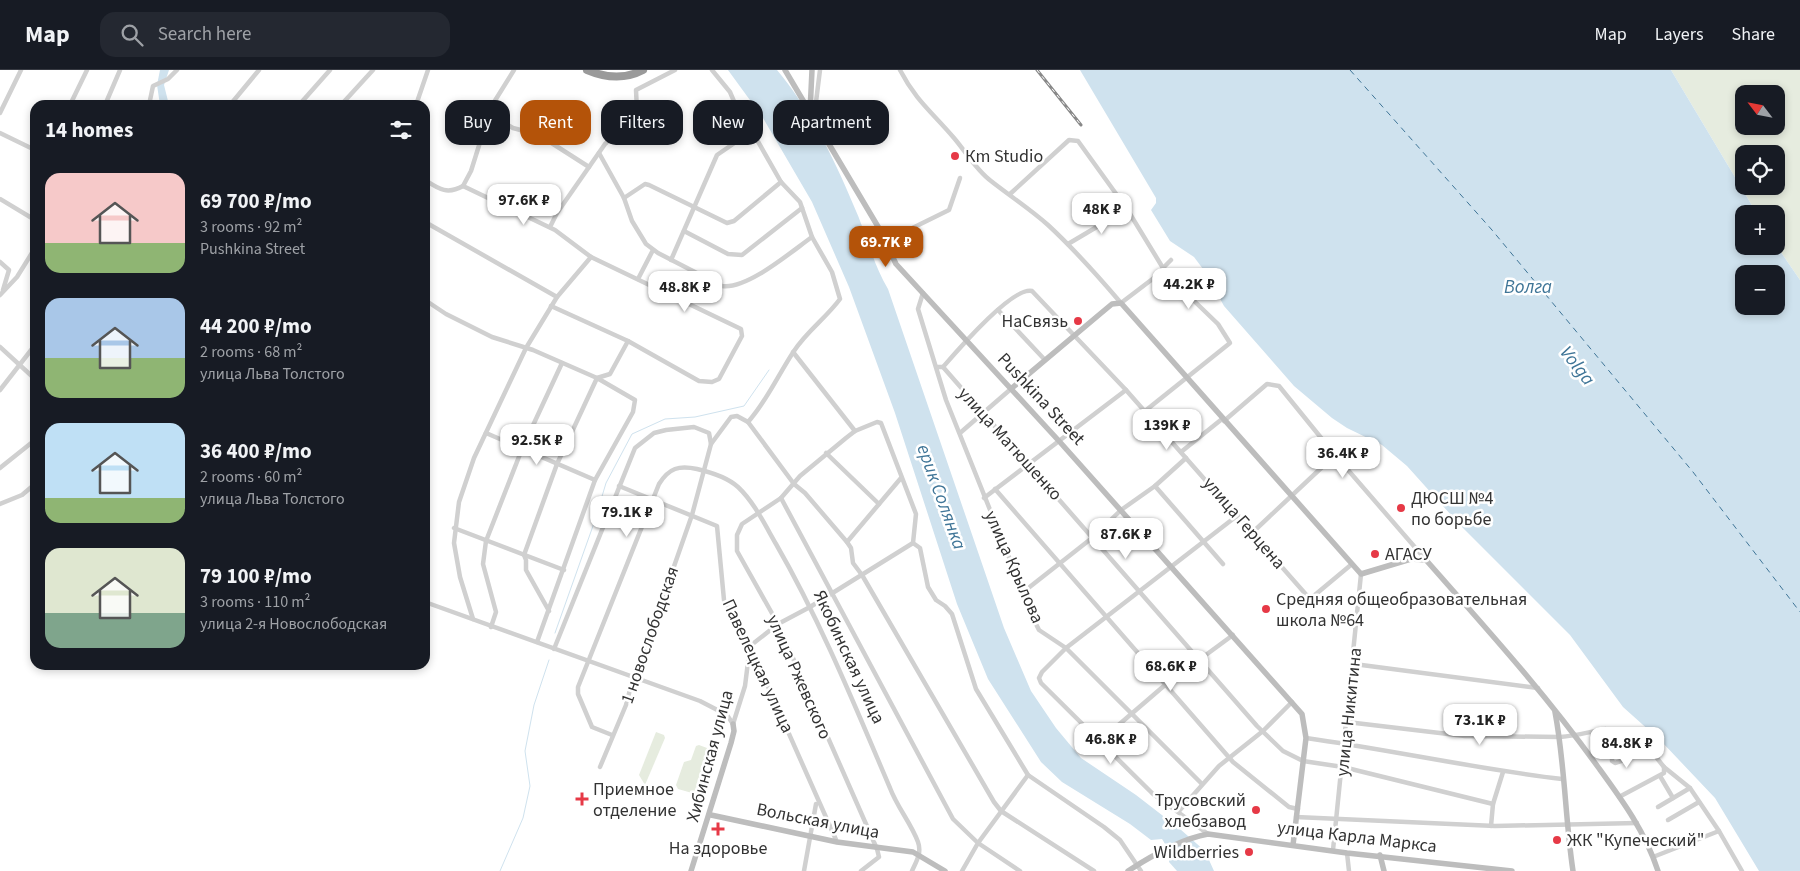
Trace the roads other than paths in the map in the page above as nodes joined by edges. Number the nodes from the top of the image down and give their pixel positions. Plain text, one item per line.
1 (21, 70) edge
2 (87, 70) edge
3 (120, 70) edge
4 (177, 70) edge
5 (259, 70) edge
6 (330, 70) edge
7 (373, 70) edge
8 (428, 70) edge
9 (514, 70) edge
10 (587, 70) edge
11 (643, 70) edge
12 (675, 70) edge
13 (712, 70) edge
14 (784, 70) edge
15 (812, 70) edge
16 (820, 70) edge
17 (900, 70) edge
18 (72, 100) edge
19 (107, 100) edge
20 (149, 100) edge
21 (234, 100) edge
22 (303, 100) edge
23 (346, 100) edge
24 (418, 100) edge
25 (496, 100) edge
26 (733, 100) edge
27 (803, 100) edge
28 (811, 100) edge
29 (816, 100) edge
30 (0, 113) edge
31 (510, 126) edge
32 (0, 133) edge
33 (479, 145) edge
34 (732, 145) edge
35 (760, 145) edge
36 (830, 145) edge
37 (30, 148) edge
38 (599, 153) junction
39 (589, 166) junction
40 (960, 178) dead end
41 (781, 182) junction
42 (430, 183) edge
43 (463, 186) junction
44 (1010, 194) junction
45 (624, 198) junction
46 (0, 199) edge
47 (694, 206) junction
48 (802, 208) junction
49 (1127, 209) junction
50 (30, 217) edge
51 (430, 225) edge
52 (550, 227) junction
53 (684, 231) junction
54 (812, 237) junction
55 (886, 241) junction
56 (1068, 244) junction
57 (653, 250) junction
58 (30, 256) edge
59 (591, 257) junction
60 (671, 260) junction
61 (1171, 260) dead end
62 (0, 262) edge
63 (1163, 270) junction
64 (638, 278) junction
65 (1, 294) edge
66 (923, 294) junction
67 (557, 297) junction
68 (430, 303) edge
69 (1121, 303) junction
70 (551, 306) junction
71 (998, 310) junction
72 (1075, 336) junction
73 (966, 340) junction
74 (628, 341) junction
75 (0, 346) edge
76 (526, 348) junction
77 (30, 351) edge
78 (793, 352) junction
79 (1045, 360) junction
80 (562, 363) junction
81 (18, 364) junction
82 (940, 367) junction
83 (30, 375) edge
84 (597, 378) junction
85 (1186, 378) junction
86 (1012, 388) junction
87 (0, 390) edge
88 (1126, 390) junction
89 (1145, 411) junction
90 (982, 415) junction
91 (1223, 420) junction
92 (748, 422) junction
93 (855, 431) junction
94 (486, 433) junction
95 (960, 433) junction
96 (1059, 440) junction
97 (30, 444) edge
98 (712, 444) junction
99 (522, 449) junction
100 (1182, 452) junction
101 (826, 453) junction
102 (1335, 456) junction
103 (1186, 458) junction
104 (557, 464) junction
105 (1028, 464) junction
106 (0, 468) edge
107 (703, 470) junction
108 (901, 478) junction
109 (595, 480) junction
110 (794, 484) junction
111 (619, 486) junction
112 (1155, 486) junction
113 (30, 489) edge
114 (995, 489) junction
115 (1291, 496) junction
116 (781, 498) junction
117 (984, 498) junction
118 (652, 499) junction
119 (0, 504) edge
120 (879, 504) junction
121 (1121, 510) junction
122 (757, 513) junction
123 (692, 515) junction
124 (1238, 515) junction
125 (454, 528) junction
126 (1253, 532) junction
127 (1092, 538) junction
128 (486, 542) junction
129 (847, 542) junction
130 (1204, 542) junction
131 (913, 543) junction
132 (524, 555) junction
133 (1426, 560) junction
134 (1059, 564) junction
135 (1223, 564) dead end
136 (1352, 564) junction
137 (1172, 568) junction
138 (564, 570) junction
139 (1362, 574) junction
140 (862, 575) junction
141 (1141, 591) junction
142 (832, 593) junction
143 (1022, 593) junction
144 (430, 604) edge
145 (810, 607) junction
146 (549, 611) junction
147 (1107, 618) junction
148 (473, 619) junction
149 (778, 624) junction
150 (491, 626) junction
151 (1233, 635) junction
152 (537, 642) junction
153 (750, 646) junction
154 (1066, 648) junction
155 (554, 649) junction
156 (1200, 660) junction
157 (589, 662) junction
158 (1354, 664) junction
159 (633, 678) junction
160 (1165, 685) junction
161 (1538, 688) junction
162 (1292, 702) junction
163 (1555, 709) junction
164 (1131, 714) junction
165 (1347, 722) junction
166 (733, 724) junction
167 (1605, 729) junction
168 (1263, 731) junction
169 (612, 735) junction
170 (1576, 736) junction
171 (1560, 737) junction
172 (1306, 738) junction
173 (1612, 739) junction
174 (1101, 740) junction
175 (1345, 743) junction
176 (1230, 759) junction
177 (1303, 761) junction
178 (600, 767) dead end
179 (1343, 767) junction
180 (1664, 767) junction
181 (1503, 772) junction
182 (1028, 775) junction
183 (1660, 776) junction
184 (1562, 779) junction
185 (1202, 784) junction
186 (1690, 788) junction
187 (1619, 797) junction
188 (1673, 798) junction
189 (1699, 802) junction
190 (816, 804) dead end
191 (1493, 804) junction
192 (1658, 807) dead end
193 (1298, 809) junction
194 (1001, 811) junction
195 (1179, 811) junction
196 (711, 814) junction
197 (1296, 817) junction
198 (1337, 819) junction
199 (1668, 820) dead end
200 (1638, 823) junction
201 (1566, 825) junction
202 (1491, 826) junction
203 (1719, 831) junction
204 (1208, 834) junction
205 (809, 835) junction
206 (837, 842) junction
207 (978, 843) junction
208 (1293, 845) junction
209 (878, 849) junction
210 (1333, 850) junction
211 (1347, 853) junction
212 (919, 855) junction
213 (1380, 855) junction
214 (1653, 857) junction
215 (1138, 864) junction
216 (1485, 869) edge
217 (691, 871) edge
218 (804, 871) edge
219 (861, 871) edge
220 (912, 871) edge
221 (945, 871) edge
222 (962, 871) edge
223 (1020, 871) edge
224 (1094, 871) edge
225 (1128, 871) edge
226 (1141, 871) edge
227 (1349, 871) edge
228 (1384, 871) edge
229 (1512, 871) edge
230 (1573, 871) edge
231 (1658, 871) edge
232 (1742, 871) edge

1 - 30 street
2 - 18 street
3 - 19 street
4 - 20 street
5 - 21 street
6 - 22 street
7 - 23 street
8 - 24 street
9 - 25 street
10 - 11 highway
12 - 38 street
13 - 26 street
14 - 27 main road, Pushkina Street
15 - 28 main road
16 - 29 street
17 - 44 street
31 - 39 street
32 - 37 street
33 - 43 street
34 - 47 street
35 - 41 street
36 - 55 main road, Pushkina Street
38 - 39 street
38 - 45 street
39 - 52 street
40 - 55 street
41 - 47 street
41 - 48 street
42 - 43 street
43 - 52 street
44 - 49 street
44 - 56 street
45 - 47 street
45 - 57 street
46 - 50 street
47 - 53 street
48 - 53 street
48 - 54 street
49 - 56 street
49 - 63 street
51 - 67 street
52 - 59 street
53 - 60 street
54 - 60 street
54 - 78 street
55 - 66 main road, Pushkina Street
56 - 69 street
57 - 60 street
57 - 64 street
58 - 65 street
59 - 64 street
59 - 67 street
61 - 63 street
62 - 65 street
63 - 69 street
63 - 85 street
64 - 74 street
66 - 73 main road, Pushkina Street
66 - 82 street, улица Крылова
67 - 70 street
68 - 76 street
69 - 72 main road
69 - 85 main road
70 - 74 street
70 - 76 street
71 - 72 street, улица Герцена
71 - 73 street
71 - 79 street
72 - 79 main road
72 - 88 street, улица Герцена
73 - 82 street
73 - 86 main road, Pushkina Street
74 - 84 street
75 - 81 street
76 - 80 street
76 - 94 street
77 - 81 street
78 - 92 street
78 - 93 street
79 - 86 main road
80 - 84 street
80 - 99 street
81 - 83 street
81 - 87 street
82 - 90 street, улица Матюшенко
82 - 95 street, улица Крылова
84 - 104 street
84 - 109 street
85 - 89 street
85 - 91 main road
86 - 90 street
86 - 96 main road, Pushkina Street
88 - 89 street, улица Герцена
88 - 96 street
89 - 100 street, улица Герцена
90 - 95 street
90 - 105 street, улица Матюшенко
91 - 100 street
91 - 102 street
91 - 115 main road
92 - 98 street, 1 новослободская
92 - 110 street
93 - 101 street, улица Ржевского
93 - 108 street, улица Ржевского
94 - 99 street
94 - 125 street
95 - 117 street, улица Крылова
96 - 105 street
96 - 121 main road, Pushkina Street
97 - 106 street
98 - 107 street, 1 новослободская
98 - 111 street
99 - 104 street
99 - 128 street
100 - 103 street, улица Герцена
101 - 110 street, улица Ржевского
101 - 120 street
102 - 115 street
102 - 133 street
103 - 112 street
103 - 124 street, улица Герцена
104 - 109 street
104 - 132 street
105 - 114 street
105 - 127 street, улица Матюшенко
107 - 118 street, Якобинская улица
107 - 122 street, Якобинская улица
107 - 123 street, 1 новослободская
108 - 120 street
108 - 131 street
109 - 138 street
110 - 116 street, улица Ржевского
110 - 129 street
111 - 118 street, Павелецкая улица
111 - 155 street
112 - 121 street
112 - 130 street
113 - 119 street
114 - 117 street
114 - 134 street
115 - 126 street
115 - 136 main road
116 - 122 street, улица Ржевского
116 - 142 street
117 - 143 street, улица Крылова
118 - 123 street, Павелецкая улица
118 - 157 street, Якобинская улица
120 - 129 street
121 - 127 street
121 - 137 main road, Pushkina Street
122 - 145 street, Якобинская улица
122 - 149 street, улица Ржевского
123 - 153 street, Павелецкая улица
123 - 159 street, 1 новослободская
124 - 126 street, улица Герцена
124 - 130 street
125 - 128 street
125 - 148 street
126 - 136 street, улица Герцена
127 - 134 street
127 - 141 street, улица Матюшенко
128 - 132 street
128 - 150 street
129 - 140 street
130 - 135 street
130 - 137 street
131 - 140 street
131 - 182 street
132 - 138 street
132 - 146 street
133 - 139 main road
133 - 161 main road
134 - 143 street
134 - 147 street
136 - 139 main road
137 - 141 street
137 - 151 main road, Pushkina Street
138 - 146 street
139 - 158 street, улица Никитина
140 - 142 street
140 - 194 street
141 - 147 street
141 - 156 street, улица Матюшенко
142 - 145 street
142 - 207 street
143 - 154 street, улица Крылова
144 - 148 street
145 - 149 street
145 - 212 street, Якобинская улица
146 - 152 street
147 - 154 street
147 - 160 street
148 - 150 street
149 - 153 street
149 - 209 street, улица Ржевского
150 - 152 street
151 - 156 street
151 - 162 main road, Pushkina Street
152 - 155 street
153 - 166 street, Хибинская улица
153 - 206 street, Павелецкая улица
154 - 164 street, улица Крылова
154 - 174 street
155 - 157 street
156 - 160 street
156 - 168 street, улица Матюшенко
157 - 159 street
157 - 169 street, Якобинская улица
158 - 161 street
158 - 165 street, улица Никитина
159 - 166 street
159 - 169 street, 1 новослободская
160 - 164 street
160 - 176 street
161 - 163 main road
162 - 168 street
162 - 172 main road, Pushkina Street
163 - 170 main road
163 - 171 main road
164 - 174 street
164 - 185 street, улица Крылова
165 - 171 street
165 - 175 street, улица Никитина
166 - 196 main road, Хибинская улица
167 - 170 street
167 - 173 street
167 - 180 street
168 - 176 street
168 - 177 street, улица Матюшенко
169 - 178 street, 1 новослободская
170 - 171 street
170 - 187 main road
171 - 184 main road
172 - 175 street
172 - 177 main road
173 - 173 street
174 - 195 street
175 - 179 street, улица Никитина
175 - 181 street
176 - 185 street
176 - 193 street
177 - 179 street
177 - 193 main road
179 - 191 street
179 - 198 street, улица Никитина
180 - 183 street
180 - 186 street
181 - 184 street
181 - 191 street
182 - 194 street
182 - 215 street
183 - 187 street
183 - 188 street
184 - 201 main road
185 - 195 street
186 - 188 street
186 - 189 street
187 - 200 main road
188 - 192 street
189 - 199 street
189 - 203 street
190 - 205 street
191 - 202 street
193 - 197 main road
194 - 207 street
194 - 224 street
195 - 204 street
196 - 205 main road, Вольская улица
196 - 217 main road, Хибинская улица
197 - 198 street
197 - 208 main road
198 - 202 street
198 - 210 street, улица Никитина
200 - 201 street
200 - 214 main road
201 - 202 street
201 - 230 main road
203 - 214 street
203 - 232 street
204 - 208 main road, улица Карла Маркса
204 - 215 main road, улица Карла Маркса
205 - 206 main road, Вольская улица
205 - 218 street
206 - 209 main road, Вольская улица
207 - 222 street
207 - 223 street
208 - 210 main road, улица Карла Маркса
209 - 212 main road, Вольская улица
209 - 219 street
210 - 211 main road, улица Карла Маркса
211 - 213 main road, улица Карла Маркса
211 - 227 street
212 - 220 street
212 - 221 main road
213 - 216 main road, улица Карла Маркса
213 - 228 main road
214 - 231 main road
215 - 225 main road, улица Карла Маркса
215 - 226 street
216 - 229 main road, улица Карла Маркса

